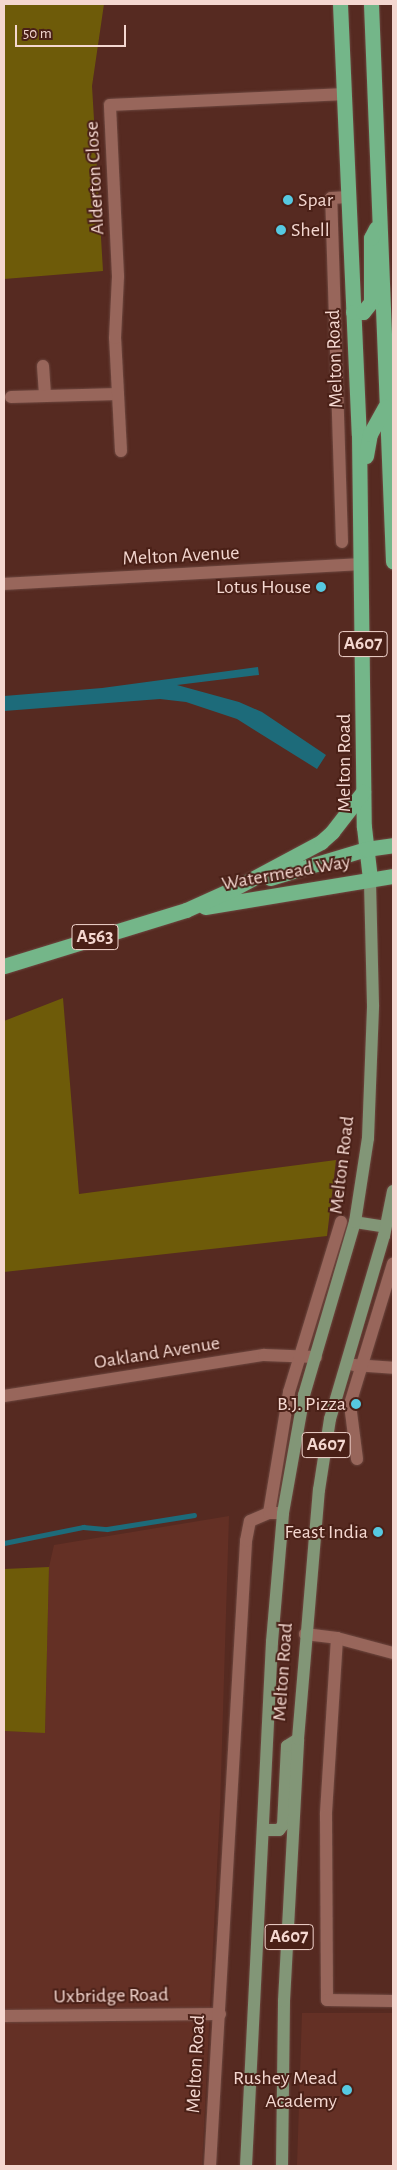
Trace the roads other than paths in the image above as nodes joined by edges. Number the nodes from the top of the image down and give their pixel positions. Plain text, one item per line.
1 (340, 4) edge
2 (371, 4) edge
3 (345, 94) junction
4 (349, 197) junction
5 (381, 224) junction
6 (334, 281) junction
7 (352, 282) junction
8 (353, 312) junction
9 (43, 366) dead end
10 (118, 394) junction
11 (45, 395) junction
12 (11, 397) dead end
13 (357, 412) junction
14 (381, 424) junction
15 (121, 451) dead end
16 (341, 494) junction
17 (360, 494) junction
18 (342, 542) dead end
19 (393, 562) edge
20 (360, 564) junction
21 (4, 584) edge
22 (363, 792) junction
23 (393, 846) edge
24 (366, 849) junction
25 (393, 876) edge
26 (370, 879) junction
27 (235, 888) junction
28 (186, 910) junction
29 (4, 966) edge
30 (393, 1191) edge
31 (341, 1222) dead end
32 (355, 1222) junction
33 (385, 1227) junction
34 (393, 1263) edge
35 (301, 1356) junction
36 (316, 1357) junction
37 (346, 1364) junction
38 (362, 1366) junction
39 (393, 1368) edge
40 (4, 1396) edge
41 (357, 1459) dead end
42 (269, 1513) junction
43 (283, 1513) junction
44 (305, 1634) junction
45 (337, 1638) junction
46 (393, 1653) edge
47 (298, 1739) junction
48 (265, 1830) junction
49 (393, 2001) edge
50 (220, 2014) junction
51 (4, 2016) edge
52 (210, 2166) edge
53 (246, 2166) edge
54 (282, 2166) edge

1 - 3 highway, Melton Road / A607
2 - 5 highway
3 - 4 highway, Melton Road / A607
3 - 10 street, Alderton Close
4 - 6 street
4 - 7 highway, Melton Road / A607
5 - 8 highway
5 - 14 highway
6 - 7 street
6 - 16 street
7 - 8 highway, Melton Road / A607
8 - 13 highway, Melton Road / A607
9 - 11 street
10 - 11 street
10 - 15 street, Alderton Close
11 - 12 street
13 - 14 highway
13 - 17 highway, Melton Road / A607
14 - 17 highway
14 - 19 highway
16 - 17 street
16 - 18 street
17 - 20 highway, Melton Road / A607
20 - 21 street, Melton Avenue
20 - 22 highway, Melton Road / A607
22 - 24 highway, Melton Road / A607
22 - 27 highway, Watermead Way / A563
23 - 24 highway, Watermead Way / A563
24 - 26 highway, Melton Road / A607
24 - 27 highway, Watermead Way / A563
25 - 26 highway, Watermead Way / A563
26 - 28 highway, Watermead Way / A563
26 - 32 main road, Melton Road / A607
27 - 28 highway, Watermead Way / A563
28 - 29 highway, Watermead Way / A563
30 - 33 main road, Melton Road / A607
31 - 35 street
32 - 33 main road
32 - 36 main road, Melton Road / A607
33 - 37 main road, Melton Road / A607
34 - 38 street
35 - 36 street, Oakland Avenue
35 - 40 street, Oakland Avenue
35 - 42 street
36 - 43 main road, Melton Road / A607
37 - 38 street
37 - 44 main road, Melton Road / A607
38 - 39 street
38 - 41 street
42 - 43 street
42 - 50 street, Melton Road
43 - 48 main road, Melton Road / A607
44 - 45 street
44 - 47 main road, Melton Road / A607
45 - 46 street
45 - 49 street
47 - 48 main road
47 - 54 main road, Melton Road / A607
48 - 53 main road, Melton Road / A607
50 - 51 street, Uxbridge Road
50 - 52 street, Melton Road

